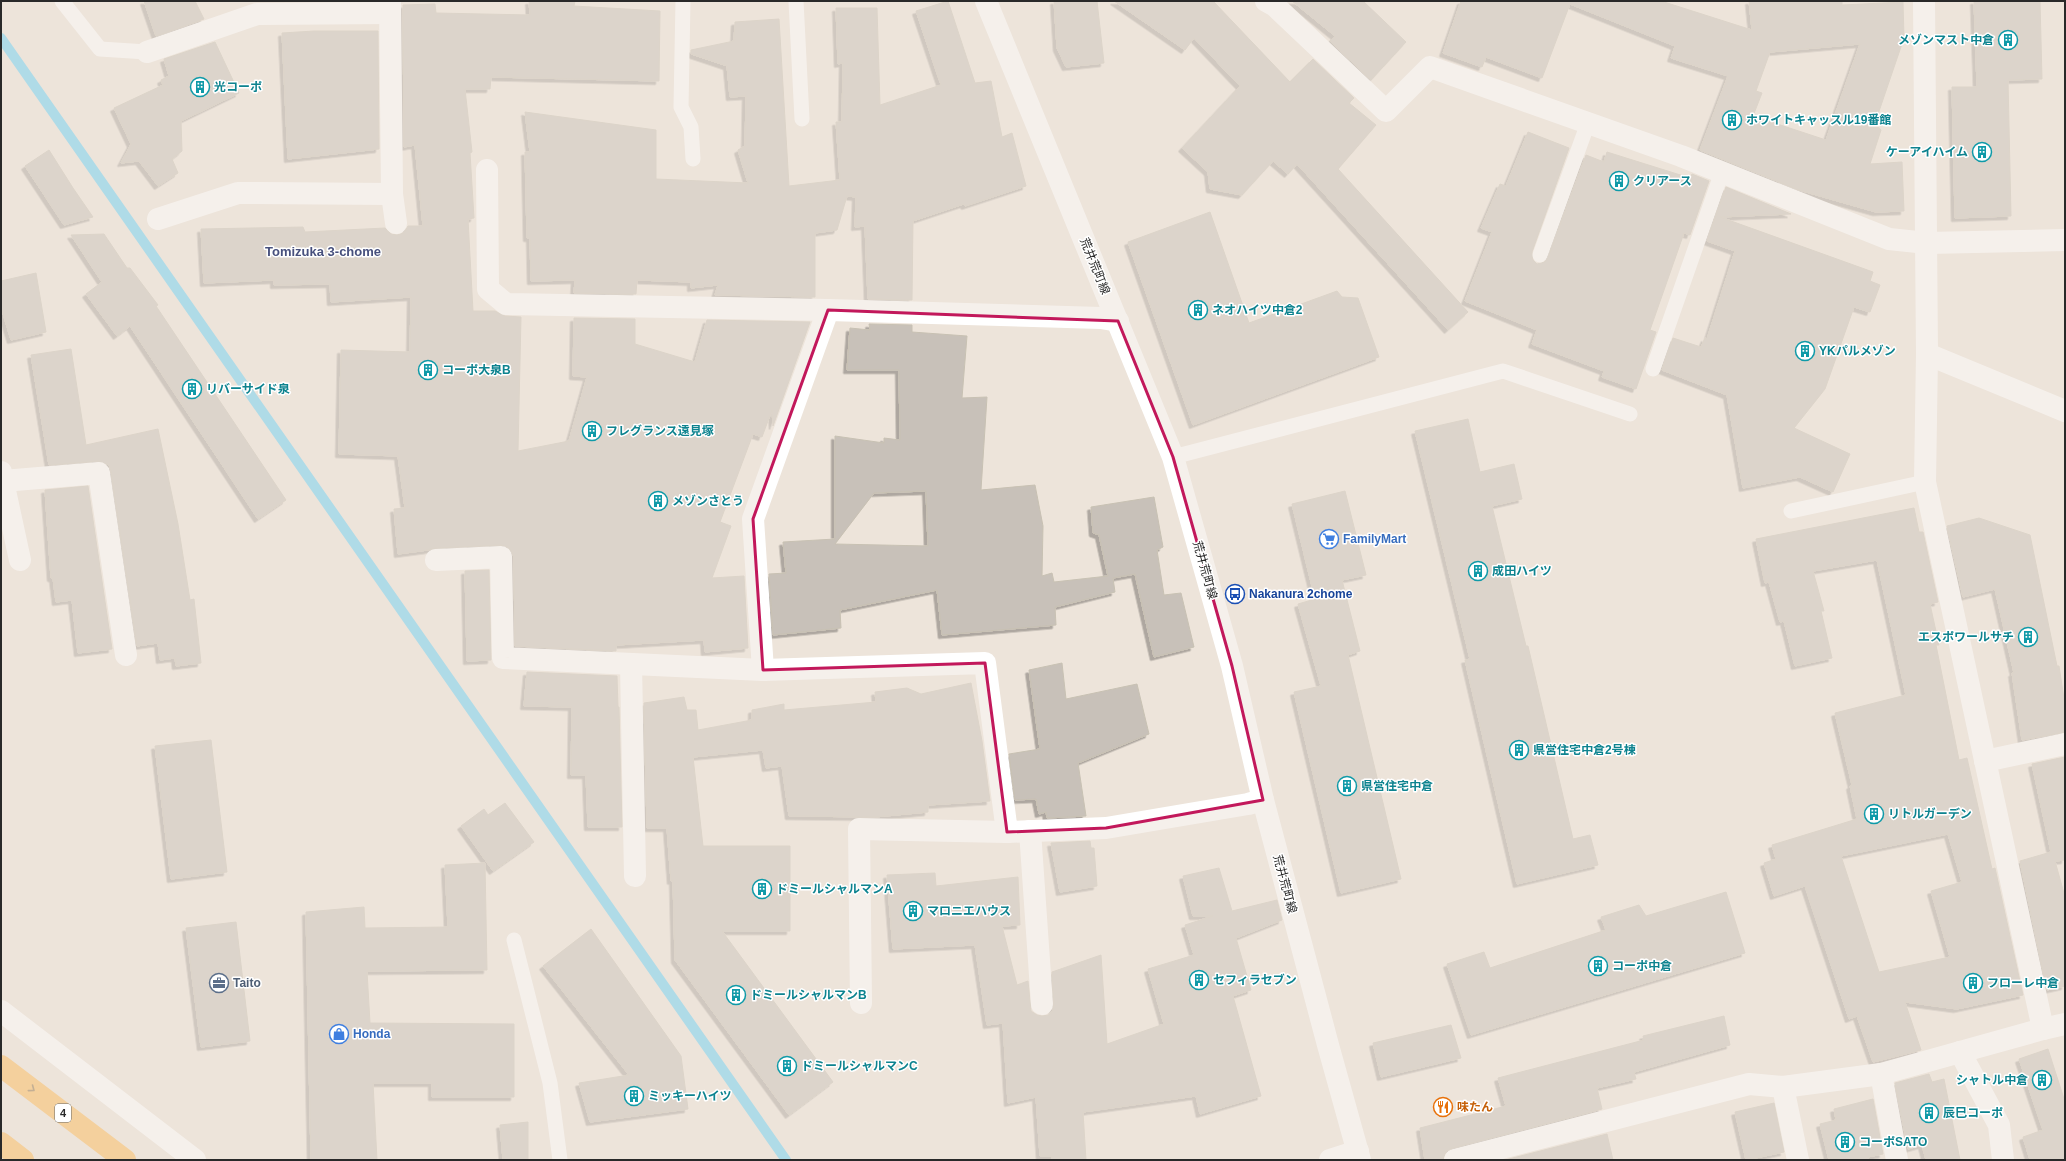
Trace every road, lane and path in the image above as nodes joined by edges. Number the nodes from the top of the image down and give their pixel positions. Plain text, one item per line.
1 (62, 1) edge
2 (684, 1) edge
3 (796, 1) edge
4 (986, 1) edge
5 (1266, 1) edge
6 (1924, 1) edge
7 (390, 7) edge
8 (147, 52) joint
9 (802, 119) dead end
10 (1588, 123) junction
11 (693, 160) dead end
12 (487, 170) dead end
13 (1722, 172) junction
14 (392, 194) junction
15 (158, 219) dead end
16 (396, 223) dead end
17 (2065, 240) edge
18 (1927, 243) junction
19 (1540, 255) dead end
20 (828, 310) junction
21 (1118, 321) junction
22 (1927, 354) junction
23 (1653, 370) dead end
24 (2065, 412) edge
25 (1630, 414) dead end
26 (1173, 457) junction
27 (2, 477) edge
28 (1925, 482) junction
29 (1791, 511) dead end
30 (20, 560) dead end
31 (436, 560) dead end
32 (126, 655) dead end
33 (630, 664) junction
34 (763, 670) junction
35 (2065, 744) edge
36 (1985, 761) junction
37 (1263, 800) junction
38 (1030, 831) junction
39 (1006, 832) junction
40 (635, 876) dead end
41 (514, 940) dead end
42 (861, 1002) dead end
43 (1042, 1004) dead end
44 (1, 1011) edge
45 (2065, 1024) edge
46 (2043, 1029) junction
47 (1960, 1052) junction
48 (1, 1066) edge
49 (1881, 1074) junction
50 (1783, 1087) junction
51 (1, 1143) edge
52 (1359, 1155) edge
53 (23, 1160) edge
54 (125, 1160) edge
55 (195, 1160) edge
56 (560, 1160) edge
57 (1330, 1160) edge
58 (1455, 1160) edge
59 (1798, 1160) edge
60 (1897, 1160) edge
61 (2003, 1160) edge

1 - 8 lane
2 - 11 lane
3 - 9 lane
4 - 21 street, 荒井荒町線
5 - 10 street
6 - 18 street
7 - 8 street
7 - 14 street
10 - 13 street
10 - 19 lane
12 - 20 street
13 - 18 street
13 - 23 lane
14 - 15 street
14 - 16 street
17 - 18 street
18 - 22 street
20 - 21 street
20 - 34 street
21 - 26 street, 荒井荒町線
22 - 24 street
22 - 28 street
25 - 26 lane
26 - 37 street, 荒井荒町線
27 - 30 street
27 - 32 street
28 - 29 lane
28 - 36 street
31 - 33 street
33 - 34 street
33 - 40 street
34 - 39 street
35 - 36 street
36 - 46 street
37 - 38 street
37 - 52 street, 荒井荒町線
38 - 39 street
38 - 43 street
39 - 42 street
41 - 56 lane
44 - 55 street
45 - 46 street
46 - 47 street
47 - 49 street
47 - 61 street
48 -> 54 highway, 4
49 - 50 street
49 - 60 street
50 - 58 street
50 - 59 street
51 - 53 highway
52 - 57 street

